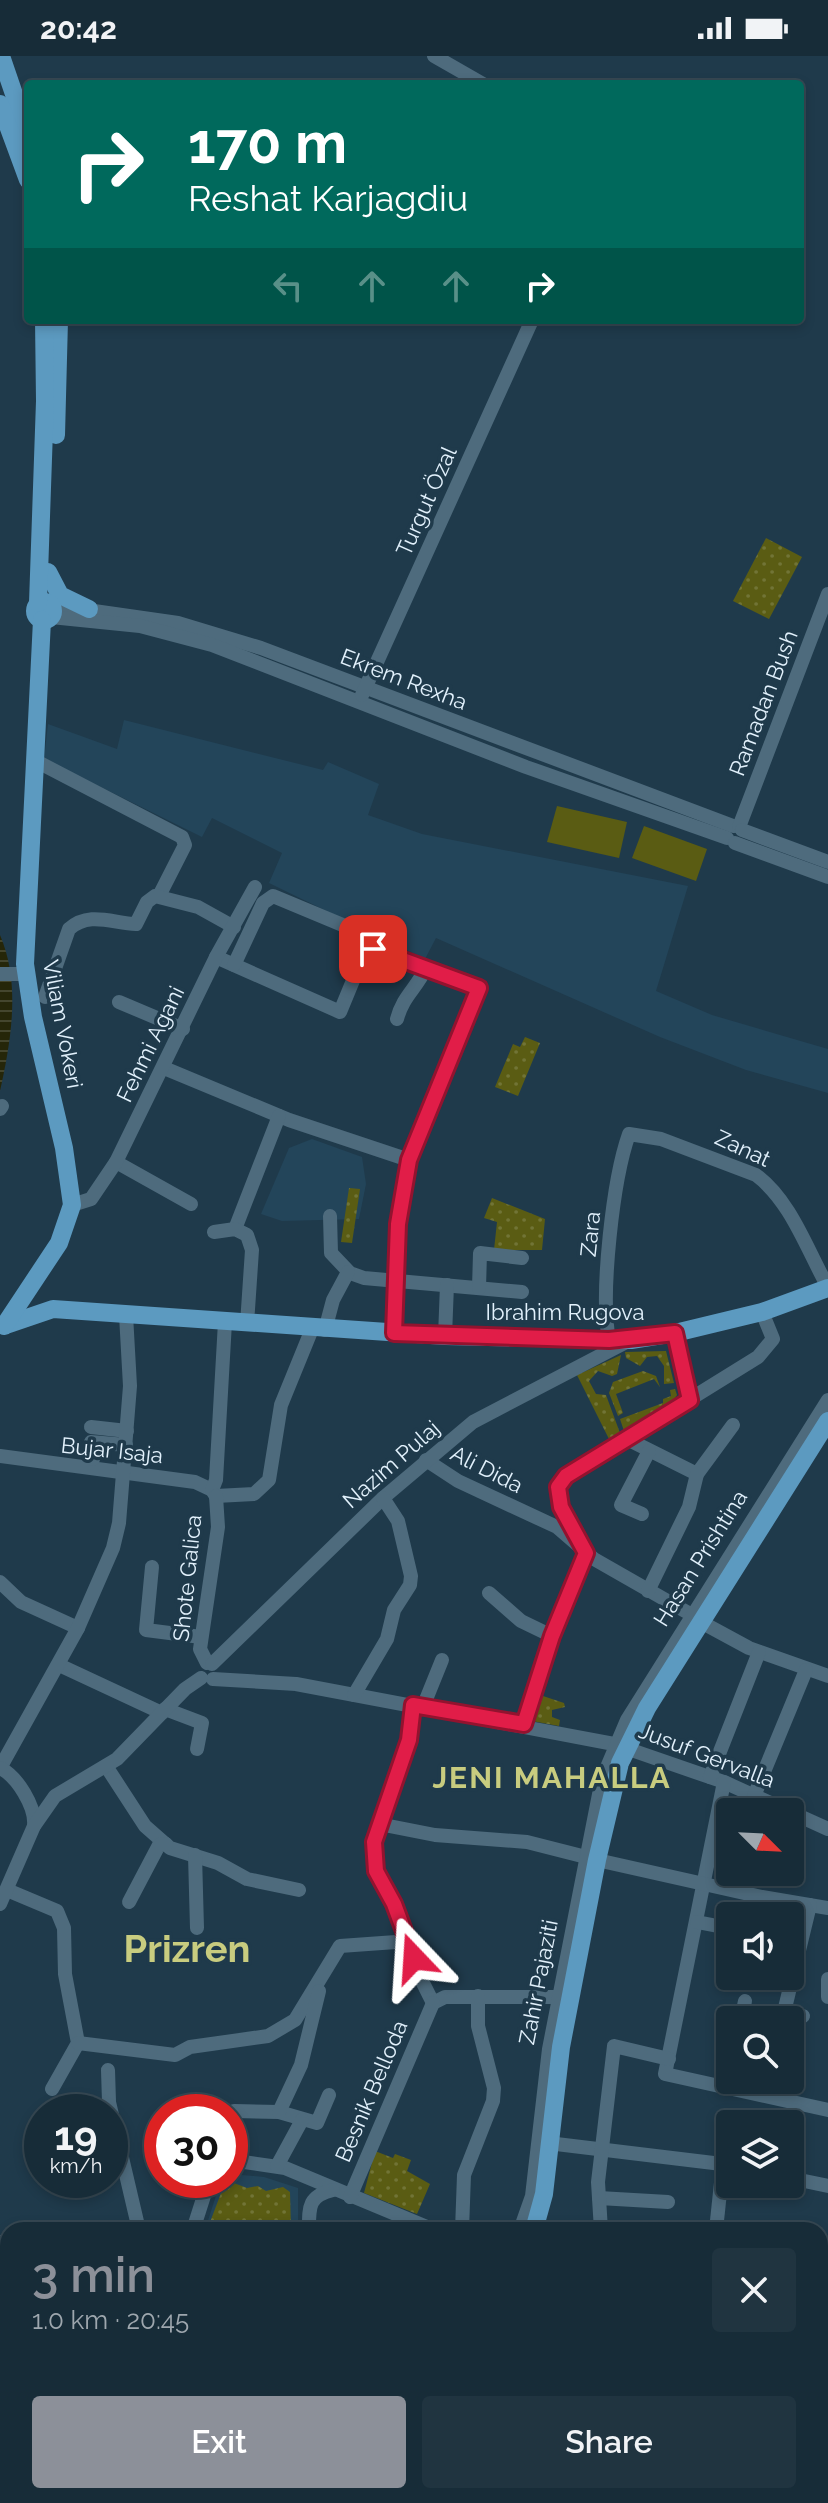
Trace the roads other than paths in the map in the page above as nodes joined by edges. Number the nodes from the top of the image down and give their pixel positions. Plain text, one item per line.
1 (1, 56) edge
2 (434, 56) edge
3 (462, 63) edge
4 (479, 80) edge
5 (5, 84) edge
6 (5, 108) edge
7 (19, 134) edge
8 (24, 160) edge
9 (44, 324) edge
10 (59, 324) edge
11 (530, 324) edge
12 (48, 572) junction
13 (828, 594) edge
14 (46, 609) junction
15 (89, 609) junction
16 (363, 694) junction
17 (34, 760) junction
18 (735, 833) junction
19 (828, 862) edge
20 (828, 877) edge
21 (255, 887) dead end
22 (159, 896) junction
23 (234, 927) junction
24 (373, 949) junction
25 (216, 957) junction
26 (234, 965) junction
27 (426, 968) junction
28 (0, 974) edge
29 (21, 975) junction
30 (45, 997) dead end
31 (119, 1002) dead end
32 (397, 1019) dead end
33 (183, 1029) junction
34 (164, 1068) junction
35 (279, 1116) junction
36 (629, 1134) joint
37 (409, 1160) junction
38 (116, 1162) junction
39 (191, 1204) dead end
40 (72, 1205) junction
41 (330, 1216) dead end
42 (235, 1229) junction
43 (214, 1232) dead end
44 (522, 1258) dead end
45 (348, 1272) junction
46 (396, 1281) junction
47 (34, 1282) junction
48 (447, 1285) junction
49 (828, 1287) edge
50 (479, 1288) junction
51 (522, 1292) dead end
52 (53, 1309) junction
53 (762, 1312) junction
54 (126, 1315) junction
55 (225, 1322) junction
56 (247, 1324) junction
57 (3, 1328) edge
58 (318, 1330) junction
59 (394, 1333) junction
60 (675, 1333) junction
61 (445, 1336) junction
62 (609, 1340) junction
63 (631, 1340) junction
64 (690, 1400) junction
65 (828, 1400) edge
66 (828, 1421) edge
67 (733, 1425) dead end
68 (91, 1427) dead end
69 (126, 1438) junction
70 (625, 1438) junction
71 (649, 1451) junction
72 (0, 1456) edge
73 (93, 1459) dead end
74 (426, 1460) junction
75 (123, 1472) junction
76 (697, 1474) junction
77 (214, 1493) junction
78 (558, 1497) junction
79 (383, 1498) junction
80 (642, 1514) dead end
81 (542, 1518) junction
82 (584, 1550) junction
83 (152, 1567) dead end
84 (0, 1582) edge
85 (648, 1591) junction
86 (489, 1593) dead end
87 (696, 1618) junction
88 (78, 1628) junction
89 (552, 1636) junction
90 (201, 1637) junction
91 (759, 1652) junction
92 (442, 1660) dead end
93 (59, 1665) junction
94 (806, 1670) junction
95 (208, 1671) junction
96 (828, 1676) edge
97 (354, 1695) junction
98 (418, 1706) junction
99 (163, 1711) junction
100 (524, 1724) junction
101 (637, 1725) junction
102 (0, 1739) edge
103 (620, 1746) junction
104 (15, 1747) junction
105 (197, 1749) dead end
106 (649, 1755) junction
107 (106, 1766) junction
108 (0, 1768) edge
109 (717, 1780) junction
110 (754, 1796) junction
111 (379, 1824) junction
112 (34, 1826) junction
113 (828, 1829) edge
114 (166, 1844) junction
115 (195, 1855) junction
116 (592, 1859) junction
117 (704, 1884) junction
118 (7, 1890) junction
119 (299, 1890) dead end
120 (129, 1902) dead end
121 (0, 1904) edge
122 (810, 1905) junction
123 (828, 1908) edge
124 (804, 1921) edge
125 (697, 1922) junction
126 (716, 1926) edge
127 (197, 1928) dead end
128 (410, 1941) junction
129 (828, 1979) edge
130 (321, 1982) junction
131 (478, 1996) junction
132 (560, 1997) junction
133 (828, 1997) edge
134 (745, 2001) dead end
135 (433, 2003) junction
136 (744, 2006) edge
137 (78, 2043) junction
138 (667, 2066) junction
139 (108, 2070) dead end
140 (716, 2083) edge
141 (52, 2089) dead end
142 (760, 2094) edge
143 (329, 2095) dead end
144 (828, 2110) edge
145 (248, 2111) edge
146 (279, 2112) junction
147 (302, 2120) junction
148 (548, 2143) junction
149 (600, 2151) junction
150 (248, 2162) edge
151 (716, 2163) edge
152 (277, 2166) junction
153 (298, 2175) junction
154 (804, 2181) edge
155 (828, 2186) edge
156 (333, 2190) junction
157 (350, 2197) junction
158 (203, 2198) edge
159 (599, 2198) junction
160 (721, 2198) edge
161 (668, 2202) dead end
162 (309, 2204) junction
163 (137, 2222) edge
164 (196, 2222) edge
165 (309, 2222) edge
166 (410, 2222) edge
167 (462, 2222) edge
168 (523, 2222) edge
169 (537, 2222) edge
170 (600, 2222) edge
171 (717, 2222) edge

1 - 5 main road
2 - 3 street
3 - 4 street
5 - 6 main road
6 - 7 main road
7 - 8 main road
9 - 14 main road, Viliam Vokeri
10 - 12 main road, Viliam Vokeri
11 - 16 street, Turgut Özal
12 - 14 main road, Viliam Vokeri
12 - 15 main road
13 - 18 street, Ramadan Bush
14 - 15 street, Ekrem Rexha
14 - 16 street, Ekrem Rexha
14 - 17 main road, Viliam Vokeri
15 - 16 street, Ekrem Rexha
16 - 18 street, Ekrem Rexha
17 - 22 street
17 - 29 main road, Viliam Vokeri
18 - 19 street, Ekrem Rexha
18 - 20 street, Ekrem Rexha
21 - 23 street, Fehmi Agani
22 - 23 street
22 - 30 street
23 - 25 street, Fehmi Agani
24 - 26 street
24 - 26 street
24 - 27 street
25 - 26 street
25 - 33 street, Fehmi Agani
27 - 32 street
27 - 37 street
28 - 29 street
29 - 40 main road, Viliam Vokeri
31 - 33 street
33 - 34 street, Fehmi Agani
34 - 35 street
34 - 38 street, Fehmi Agani
35 - 37 street
35 - 42 street
36 - 49 street, Zanat
36 - 62 street, Zara
37 - 46 street
38 - 39 street
38 - 40 street, Fehmi Agani
40 - 47 main road
41 - 45 street
42 - 43 street
42 - 56 street
44 - 50 street
45 - 46 street
45 - 58 street
46 - 48 street
46 - 59 street
47 - 52 main road
47 - 57 main road
48 - 50 street
48 - 61 street
49 - 53 main road, Ibrahim Rugova
50 - 51 street
52 - 54 main road, Ibrahim Rugova
52 - 57 main road, Ibrahim Rugova
53 - 60 main road, Ibrahim Rugova
53 - 64 street
54 - 55 main road, Ibrahim Rugova
54 - 69 street
55 - 56 main road, Ibrahim Rugova
55 - 77 street, Shote Galica
56 - 58 main road, Ibrahim Rugova
58 - 59 main road, Ibrahim Rugova
58 - 77 street
59 - 61 main road, Ibrahim Rugova
60 - 63 main road, Ibrahim Rugova
60 - 64 street
61 - 62 main road, Ibrahim Rugova
62 - 63 main road, Ibrahim Rugova
63 - 74 street, Nazim Pulaj
64 - 70 street
65 - 87 street, Hasan Prishtina
66 - 87 main road, Hasan Prishtina
67 - 76 street
68 - 69 street
69 - 73 street
69 - 75 street
70 - 71 street
70 - 78 street
71 - 76 street
71 - 80 street
72 - 75 street, Bujar Isaja
74 - 79 street, Nazim Pulaj
74 - 81 street, Ali Dida
75 - 77 street, Bujar Isaja
75 - 88 street
76 - 85 street
77 - 90 street, Shote Galica
78 - 81 street
78 - 82 street
79 - 95 street, Nazim Pulaj
79 - 97 street
81 - 82 street, Ali Dida
82 - 85 street, Ali Dida
82 - 89 street
83 - 90 street
84 - 88 street
85 - 87 street, Ali Dida
86 - 89 street
87 - 91 street, Ali Dida
87 - 101 main road, Hasan Prishtina
87 - 103 street, Hasan Prishtina
88 - 93 street
89 - 100 street
90 - 95 street, Shote Galica
91 - 94 street, Ali Dida
91 - 109 street
92 - 98 street
93 - 99 street
93 - 104 street
94 - 96 street, Ali Dida
94 - 110 street
95 - 97 street, Jusuf Gervalla
95 - 99 street, Nazim Pulaj
97 - 98 street, Jusuf Gervalla
98 - 100 street, Jusuf Gervalla
98 - 111 street
99 - 105 street
99 - 107 street, Nazim Pulaj
100 - 103 street, Jusuf Gervalla
101 - 103 main road, Hasan Prishtina
101 - 106 street
102 - 104 street
103 - 106 street, Jusuf Gervalla
103 - 116 main road, Zahir Pajaziti
104 - 108 street
106 - 109 street, Jusuf Gervalla
107 - 112 street, Nazim Pulaj
107 - 114 street
108 - 112 street
109 - 110 street, Jusuf Gervalla
109 - 117 street
110 - 113 street, Jusuf Gervalla
111 - 116 street
111 - 128 street
112 - 118 street, Nazim Pulaj
114 - 115 street
114 - 120 street
115 - 119 street
115 - 127 street
116 - 117 street
116 - 132 street, Zahir Pajaziti
116 - 148 main road, Zahir Pajaziti
117 - 122 street
117 - 125 street
118 - 121 street, Nazim Pulaj
118 - 137 street
122 - 123 street
122 - 124 street
125 - 126 street
125 - 138 street
128 - 130 street
128 - 135 street
129 - 133 street
130 - 137 street
130 - 146 street
131 - 132 street
131 - 135 street
131 - 167 street
132 - 168 street, Zahir Pajaziti
134 - 136 street
135 - 157 street, Besnik Belloda
137 - 141 street
138 - 140 street
138 - 149 street
139 - 163 street
142 - 144 street
143 - 147 street
145 - 146 street
146 - 147 street
147 - 152 street
148 - 149 street
148 - 169 main road, Zahir Pajaziti
149 - 151 street
149 - 159 street
150 - 152 street
152 - 153 street
153 - 156 street
153 - 162 street
154 - 155 street
156 - 157 street
156 - 162 street
157 - 166 street
158 - 164 street
159 - 161 street
159 - 170 street
160 - 171 street
162 - 165 street

